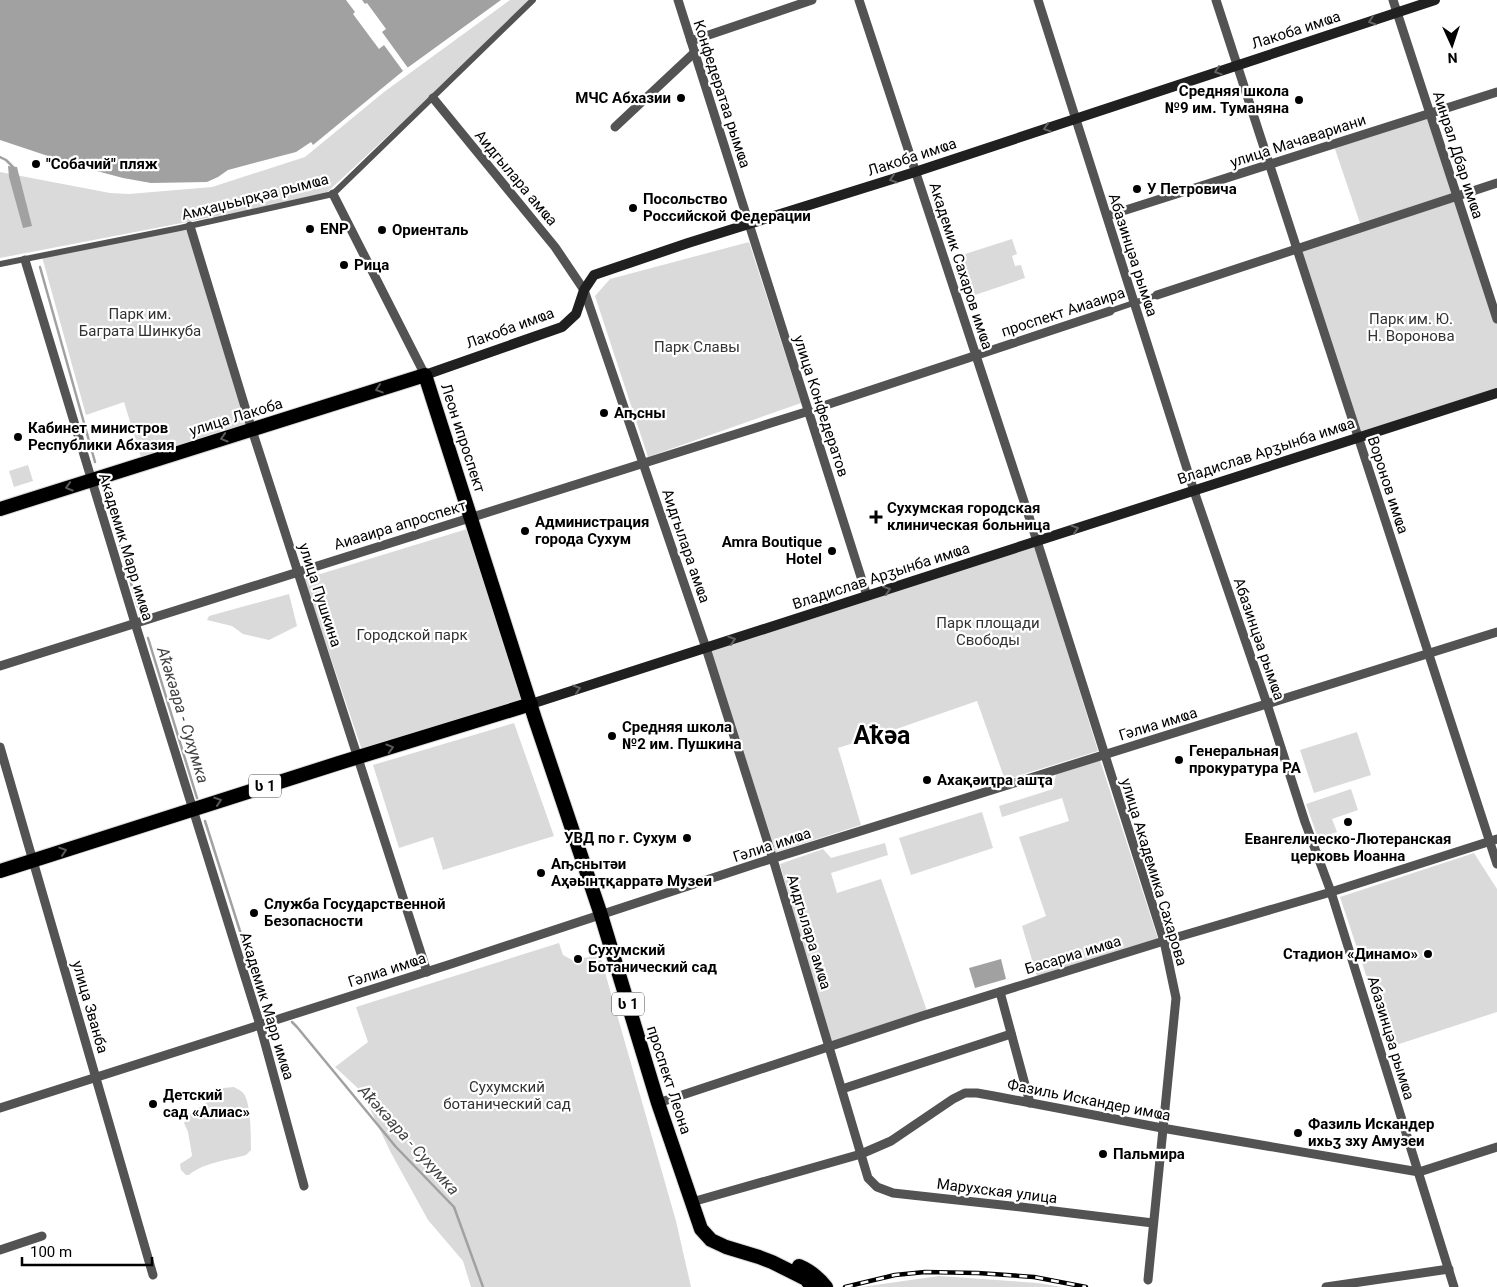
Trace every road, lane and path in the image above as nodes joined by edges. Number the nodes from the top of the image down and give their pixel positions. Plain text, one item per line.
1 (533, 0) edge
2 (678, 0) edge
3 (812, 0) edge
4 (859, 0) edge
5 (1038, 0) edge
6 (1216, 0) edge
7 (1393, 0) edge
8 (1435, 0) edge
9 (1398, 12) junction
10 (691, 41) junction
11 (695, 52) junction
12 (1237, 64) junction
13 (1497, 92) edge
14 (433, 98) junction
15 (1430, 113) junction
16 (1076, 118) junction
17 (615, 127) dead end
18 (1269, 164) junction
19 (915, 172) junction
20 (1497, 183) edge
21 (333, 194) junction
22 (1457, 196) junction
23 (1107, 216) junction
24 (749, 225) junction
25 (190, 226) junction
26 (1297, 249) junction
27 (25, 260) junction
28 (0, 264) edge
29 (584, 290) junction
30 (1157, 295) joint
31 (1134, 303) junction
32 (1110, 311) joint
33 (1497, 319) edge
34 (976, 356) junction
35 (425, 375) junction
36 (1497, 393) edge
37 (820, 407) joint
38 (809, 411) junction
39 (252, 430) junction
40 (1359, 437) junction
41 (643, 463) junction
42 (92, 480) junction
43 (1194, 491) junction
44 (0, 509) edge
45 (471, 517) junction
46 (1037, 541) junction
47 (298, 572) junction
48 (867, 596) junction
49 (135, 623) junction
50 (1497, 632) edge
51 (706, 648) junction
52 (1428, 653) junction
53 (0, 666) edge
54 (531, 704) junction
55 (1267, 704) junction
56 (0, 747) edge
57 (1105, 755) junction
58 (358, 757) junction
59 (192, 810) junction
60 (1493, 840) edge
61 (773, 858) junction
62 (33, 861) junction
63 (1497, 864) edge
64 (0, 871) edge
65 (1331, 892) junction
66 (602, 915) junction
67 (1164, 941) junction
68 (427, 972) junction
69 (1000, 992) junction
70 (260, 1024) junction
71 (1011, 1034) junction
72 (829, 1046) junction
73 (96, 1077) junction
74 (842, 1089) junction
75 (658, 1103) junction
76 (1030, 1103) junction
77 (0, 1108) edge
78 (1162, 1128) junction
79 (1497, 1147) edge
80 (861, 1154) junction
81 (1419, 1172) junction
82 (304, 1186) dead end
83 (692, 1202) junction
84 (1153, 1223) junction
85 (42, 1236) dead end
86 (0, 1250) edge
87 (772, 1262) junction
88 (1448, 1269) junction
89 (153, 1275) dead end
90 (1148, 1280) dead end
91 (812, 1287) edge
92 (826, 1287) edge
93 (1326, 1287) edge
94 (1454, 1287) edge

1 - 14 street, Амҳаџьырқәа рымҩа
2 - 10 street, Конфедератаа рымҩа
3 - 10 street
4 - 19 street, Академик Сахаров имҩа
5 - 16 street, Абазинцәа рымҩа
6 - 12 street, Воронов имҩа
7 - 9 street, Аинрал Дбар имҩа
8 - 9 main road, Лакоба имҩа
9 -> 12 main road, Лакоба имҩа
9 - 15 street, Аинрал Дбар имҩа
10 - 11 street, Конфедератаа рымҩа
11 - 17 street
11 - 24 street, Конфедератаа рымҩа
12 -> 16 main road, Лакоба имҩа
12 - 18 street, Воронов имҩа
13 - 15 street, улица Мачавариани
14 - 21 street, Амҳаџьырқәа рымҩа
14 - 29 street, Аидгылара амҩа
15 - 18 street, улица Мачавариани
15 - 22 street, Аинрал Дбар имҩа
16 -> 19 main road, Лакоба имҩа
16 - 23 street, Абазинцәа рымҩа
18 - 23 street, улица Мачавариани
18 - 26 street, Воронов имҩа
19 -> 24 main road, Лакоба имҩа
19 - 34 street, Академик Сахаров имҩа
20 - 22 street, проспект Аиааира
21 - 25 street, Амҳаџьырқәа рымҩа
21 - 35 street, Леон ипроспект
22 - 26 street, проспект Аиааира
22 - 33 street, Аинрал Дбар имҩа
23 - 31 street, Абазинцәа рымҩа
24 - 29 main road, Лакоба имҩа
24 - 38 street, улица Конфедератов
25 - 27 street, Амҳаџьырқәа рымҩа
25 - 39 street, улица Пушкина
26 - 30 street, проспект Аиааира
26 - 40 street, Воронов имҩа
27 - 28 street, Амҳаџьырқәа рымҩа
27 - 42 street, Академик Марр имҩа
29 - 35 main road, Лакоба имҩа
29 - 41 street, Аидгылара амҩа
30 - 31 street, проспект Аиааира
31 - 32 street, проспект Аиааира
31 - 43 street, Абазинцәа рымҩа
32 - 34 street, проспект Аиааира
34 - 37 street, проспект Аиааира
34 - 46 street, Академик Сахаров имҩа
35 -> 39 highway, улица Лакоба
35 - 45 highway, Леон ипроспект / ს 1
36 - 40 main road, Владислав Арӡынба имҩа
37 - 38 street, проспект Аиааира
38 - 41 street, Аиааира апроспект
38 - 48 street, улица Конфедератов
39 -> 42 highway, улица Лакоба
39 - 47 street, улица Пушкина
40 - 43 main road, Владислав Арӡынба имҩа
40 - 52 street, Воронов имҩа
41 - 45 street, Аиааира апроспект
41 - 51 street, Аидгылара амҩа
42 -> 44 highway, улица Лакоба
42 - 49 street, Академик Марр имҩа
46 -> 43 main road, Владислав Арӡынба имҩа
43 - 55 street, Абазинцәа рымҩа
45 - 47 street, Аиааира апроспект
45 - 54 highway, Леон ипроспект / ს 1
48 -> 46 main road, Владислав Арӡынба имҩа
46 - 57 street, улица Академика Сахарова
47 - 49 street, Аиааира апроспект
47 - 58 street, улица Пушкина
51 -> 48 main road, Владислав Арӡынба имҩа
49 - 53 street, Аиааира апроспект
49 - 59 street, Академик Марр имҩа
50 - 52 street, Гәлиа имҩа
54 -> 51 main road, Владислав Арӡынба имҩа
51 - 61 street, Аидгылара амҩа
52 - 55 street, Гәлиа имҩа
52 - 60 street, Воронов имҩа
58 -> 54 highway, ს 1
54 - 66 highway, проспект Леона / ს 1
55 - 57 street, Гәлиа имҩа
55 - 65 street, Абазинцәа рымҩа
56 - 62 street, улица Званба
57 - 61 street, Гәлиа имҩа
57 - 67 street, улица Академика Сахарова
59 -> 58 highway, ს 1
58 - 68 street, улица Пушкина
62 -> 59 highway, ს 1
59 - 70 street, Академик Марр имҩа
60 - 63 street, Воронов имҩа
60 - 65 street, Басариа имҩа
61 - 66 street, Гәлиа имҩа
61 - 72 street, Аидгылара амҩа
62 - 64 highway, ს 1
62 - 73 street, улица Званба
65 - 67 street, Басариа имҩа
65 - 81 street, Абазинцәа рымҩа
66 - 68 street, Гәлиа имҩа
66 - 75 highway, проспект Леона / ს 1
67 - 69 street, Басариа имҩа
67 - 78 street, улица Академика Сахарова
68 - 70 street, Гәлиа имҩа
69 - 71 street
69 - 72 street, Басариа имҩа
70 - 73 street, Гәлиа имҩа
70 - 82 street, Академик Марр имҩа
71 - 74 street
71 - 76 street
72 - 74 street, Аидгылара амҩа
72 - 75 street, Басариа имҩа
73 - 77 street, Гәлиа имҩа
73 - 89 street, улица Званба
74 - 80 street, Марухская улица
75 - 83 highway, проспект Леона / ს 1
76 - 78 street, Фазиль Искандер имҩа
76 - 80 street, Фазиль Искандер имҩа
78 - 81 street, Фазиль Искандер имҩа
78 - 84 street, улица Академика Сахарова
79 - 81 street, Фазиль Искандер имҩа
80 - 83 street, Фазиль Искандер имҩа
80 - 84 street, Марухская улица
81 - 88 street, Абазинцәа рымҩа
83 - 87 highway, проспект Леона / ს 1
84 - 90 street, улица Академика Сахарова
85 - 86 street
87 - 91 highway, проспект Леона / ს 1
87 - 92 highway, ს 1
88 - 93 street
88 - 94 street, Абазинцәа рымҩа

